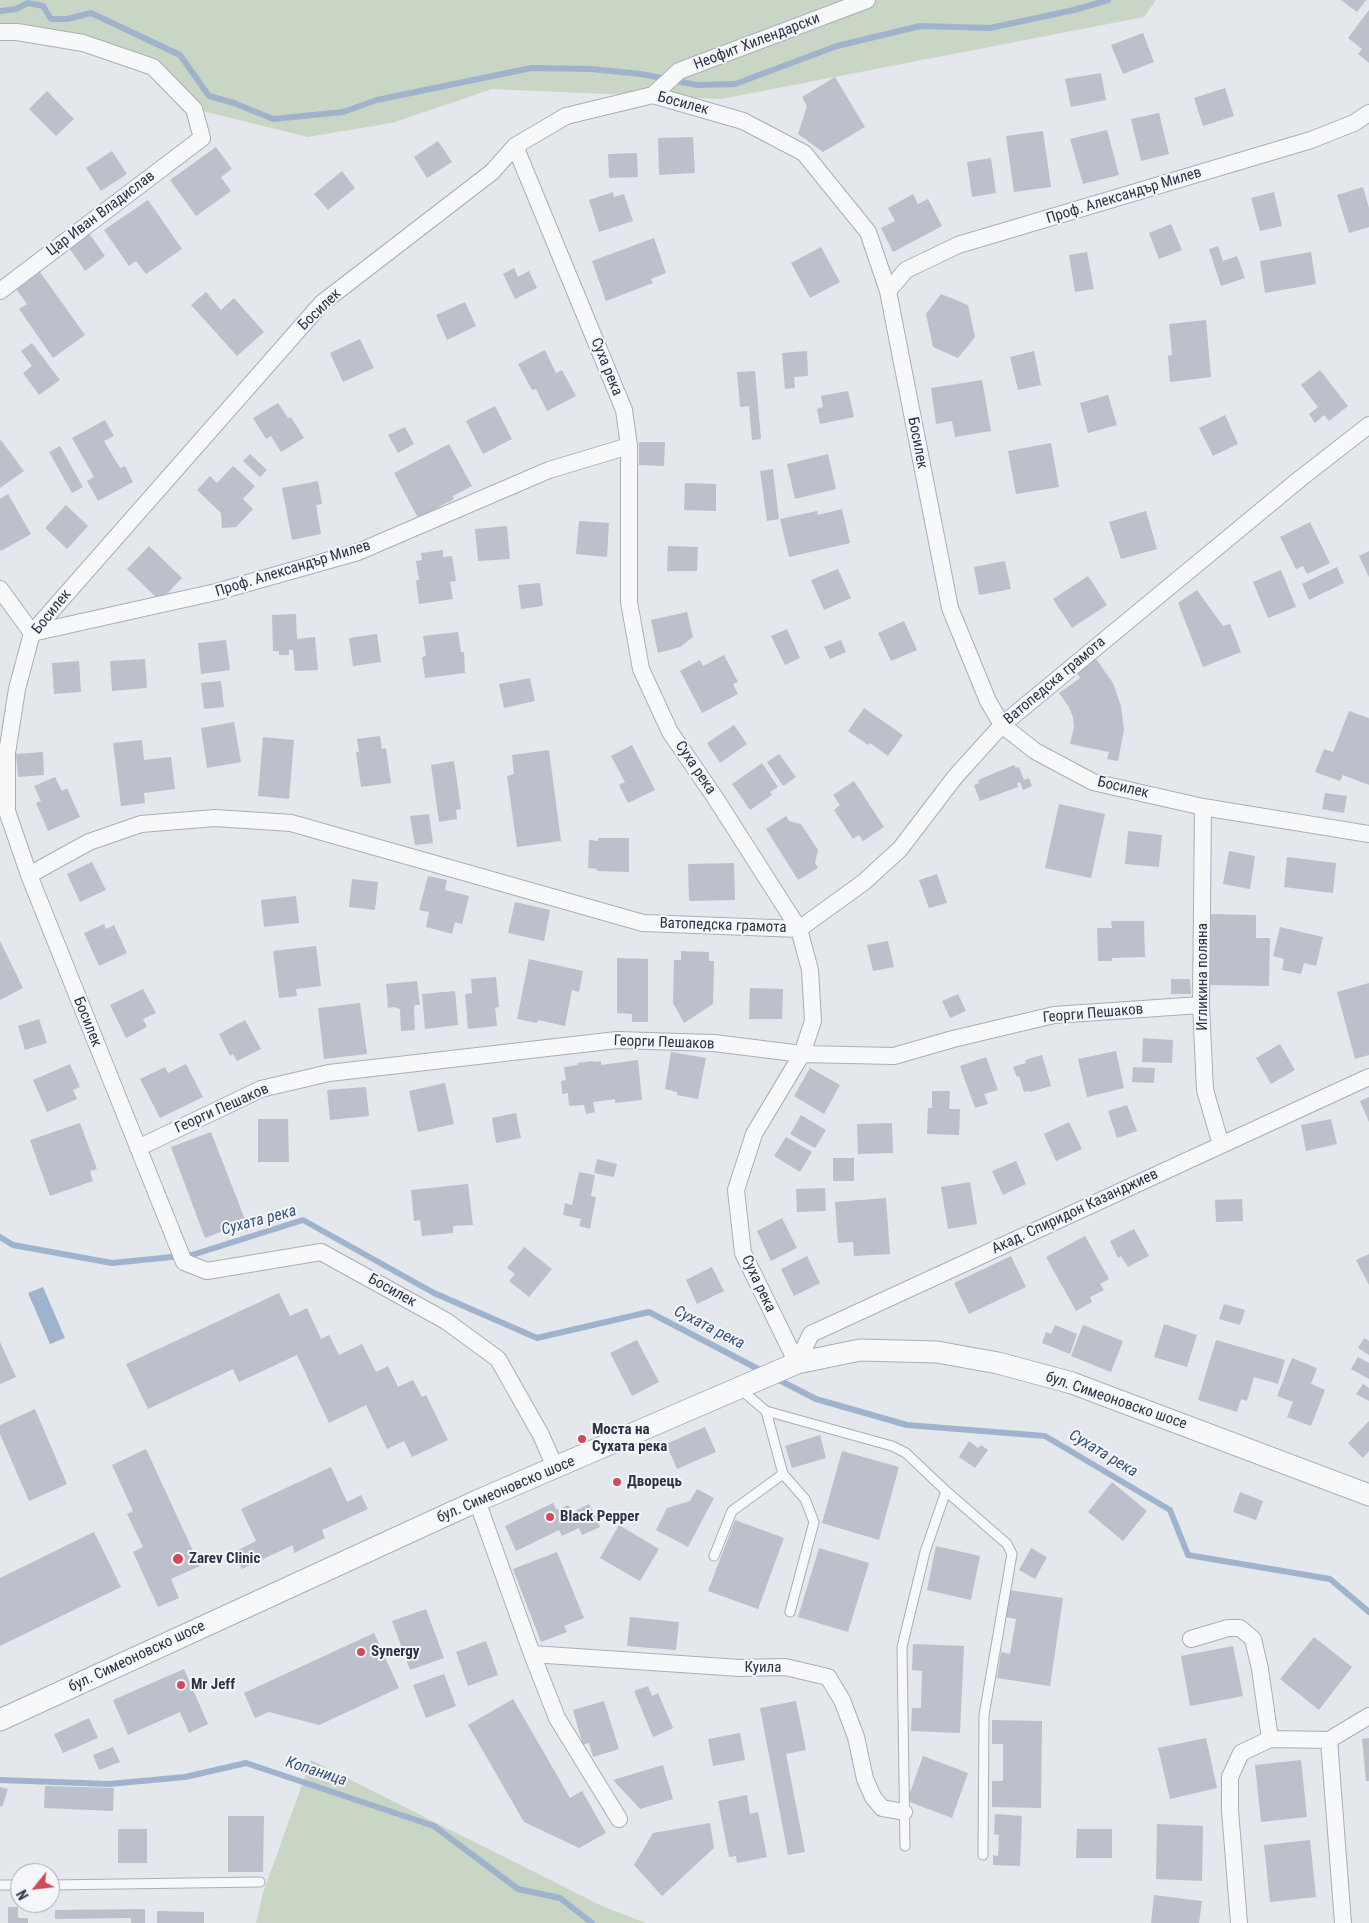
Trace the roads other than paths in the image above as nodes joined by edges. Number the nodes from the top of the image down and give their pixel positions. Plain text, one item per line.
1 (867, 0) edge
2 (0, 32) edge
3 (653, 95) junction
4 (1369, 114) edge
5 (515, 146) junction
6 (0, 291) edge
7 (888, 291) junction
8 (1369, 425) edge
9 (629, 446) junction
10 (0, 589) edge
11 (32, 633) junction
12 (1002, 725) junction
13 (1203, 807) junction
14 (1369, 834) edge
15 (29, 875) junction
16 (799, 928) junction
17 (1201, 1005) junction
18 (802, 1054) junction
19 (1369, 1076) edge
20 (1221, 1145) junction
21 (138, 1148) junction
22 (797, 1364) junction
23 (740, 1389) junction
24 (766, 1411) junction
25 (556, 1469) junction
26 (782, 1474) junction
27 (946, 1491) junction
28 (1369, 1495) edge
29 (477, 1501) junction
30 (714, 1556) dead end
31 (790, 1612) dead end
32 (1191, 1639) dead end
33 (532, 1654) junction
34 (1369, 1716) edge
35 (0, 1720) edge
36 (1270, 1739) junction
37 (1329, 1740) junction
38 (904, 1812) junction
39 (620, 1819) dead end
40 (905, 1846) dead end
41 (983, 1855) dead end
42 (260, 1882) dead end
43 (60, 1885) edge
44 (1239, 1923) edge
45 (1343, 1923) edge

1 - 3 street, Неофит Хилендарски
2 - 6 street, Цар Иван Владислав
3 - 5 street, Босилек
3 - 7 street, Босилек
4 - 7 street, Проф. Александър Милев
5 - 9 street, Суха река
5 - 11 street, Босилек
7 - 12 street, Босилек
8 - 12 street, Ватопедска грамота
9 - 11 street, Проф. Александър Милев
9 - 16 street, Суха река
10 - 11 street
11 - 15 street, Босилек
12 - 13 street, Босилек
12 - 16 street, Ватопедска грамота
13 - 14 street, Босилек
13 - 17 street, Игликина поляна
15 - 16 street, Ватопедска грамота
15 - 21 street, Босилек
16 - 18 street, Суха река
17 - 18 street, Георги Пешаков
17 - 20 street, Игликина поляна
18 - 21 street, Георги Пешаков
18 - 22 street, Суха река
19 - 20 street, Акад. Спиридон Казанджиев
20 - 22 street, Акад. Спиридон Казанджиев
21 - 25 street, Босилек
22 - 23 street, бул. Симеоновско шосе
22 - 28 street, бул. Симеоновско шосе
23 - 24 lane
23 - 25 street, бул. Симеоновско шосе
24 - 26 lane
24 - 27 lane
25 - 29 street, бул. Симеоновско шосе
26 - 30 lane
26 - 31 lane
27 - 38 lane
27 - 41 lane
29 - 33 street
29 - 35 street, бул. Симеоновско шосе
32 - 36 street
33 - 38 street, Куила
33 - 39 street
34 - 37 street
36 - 37 street
36 - 44 street
37 - 45 street
38 - 40 lane
42 - 43 lane

